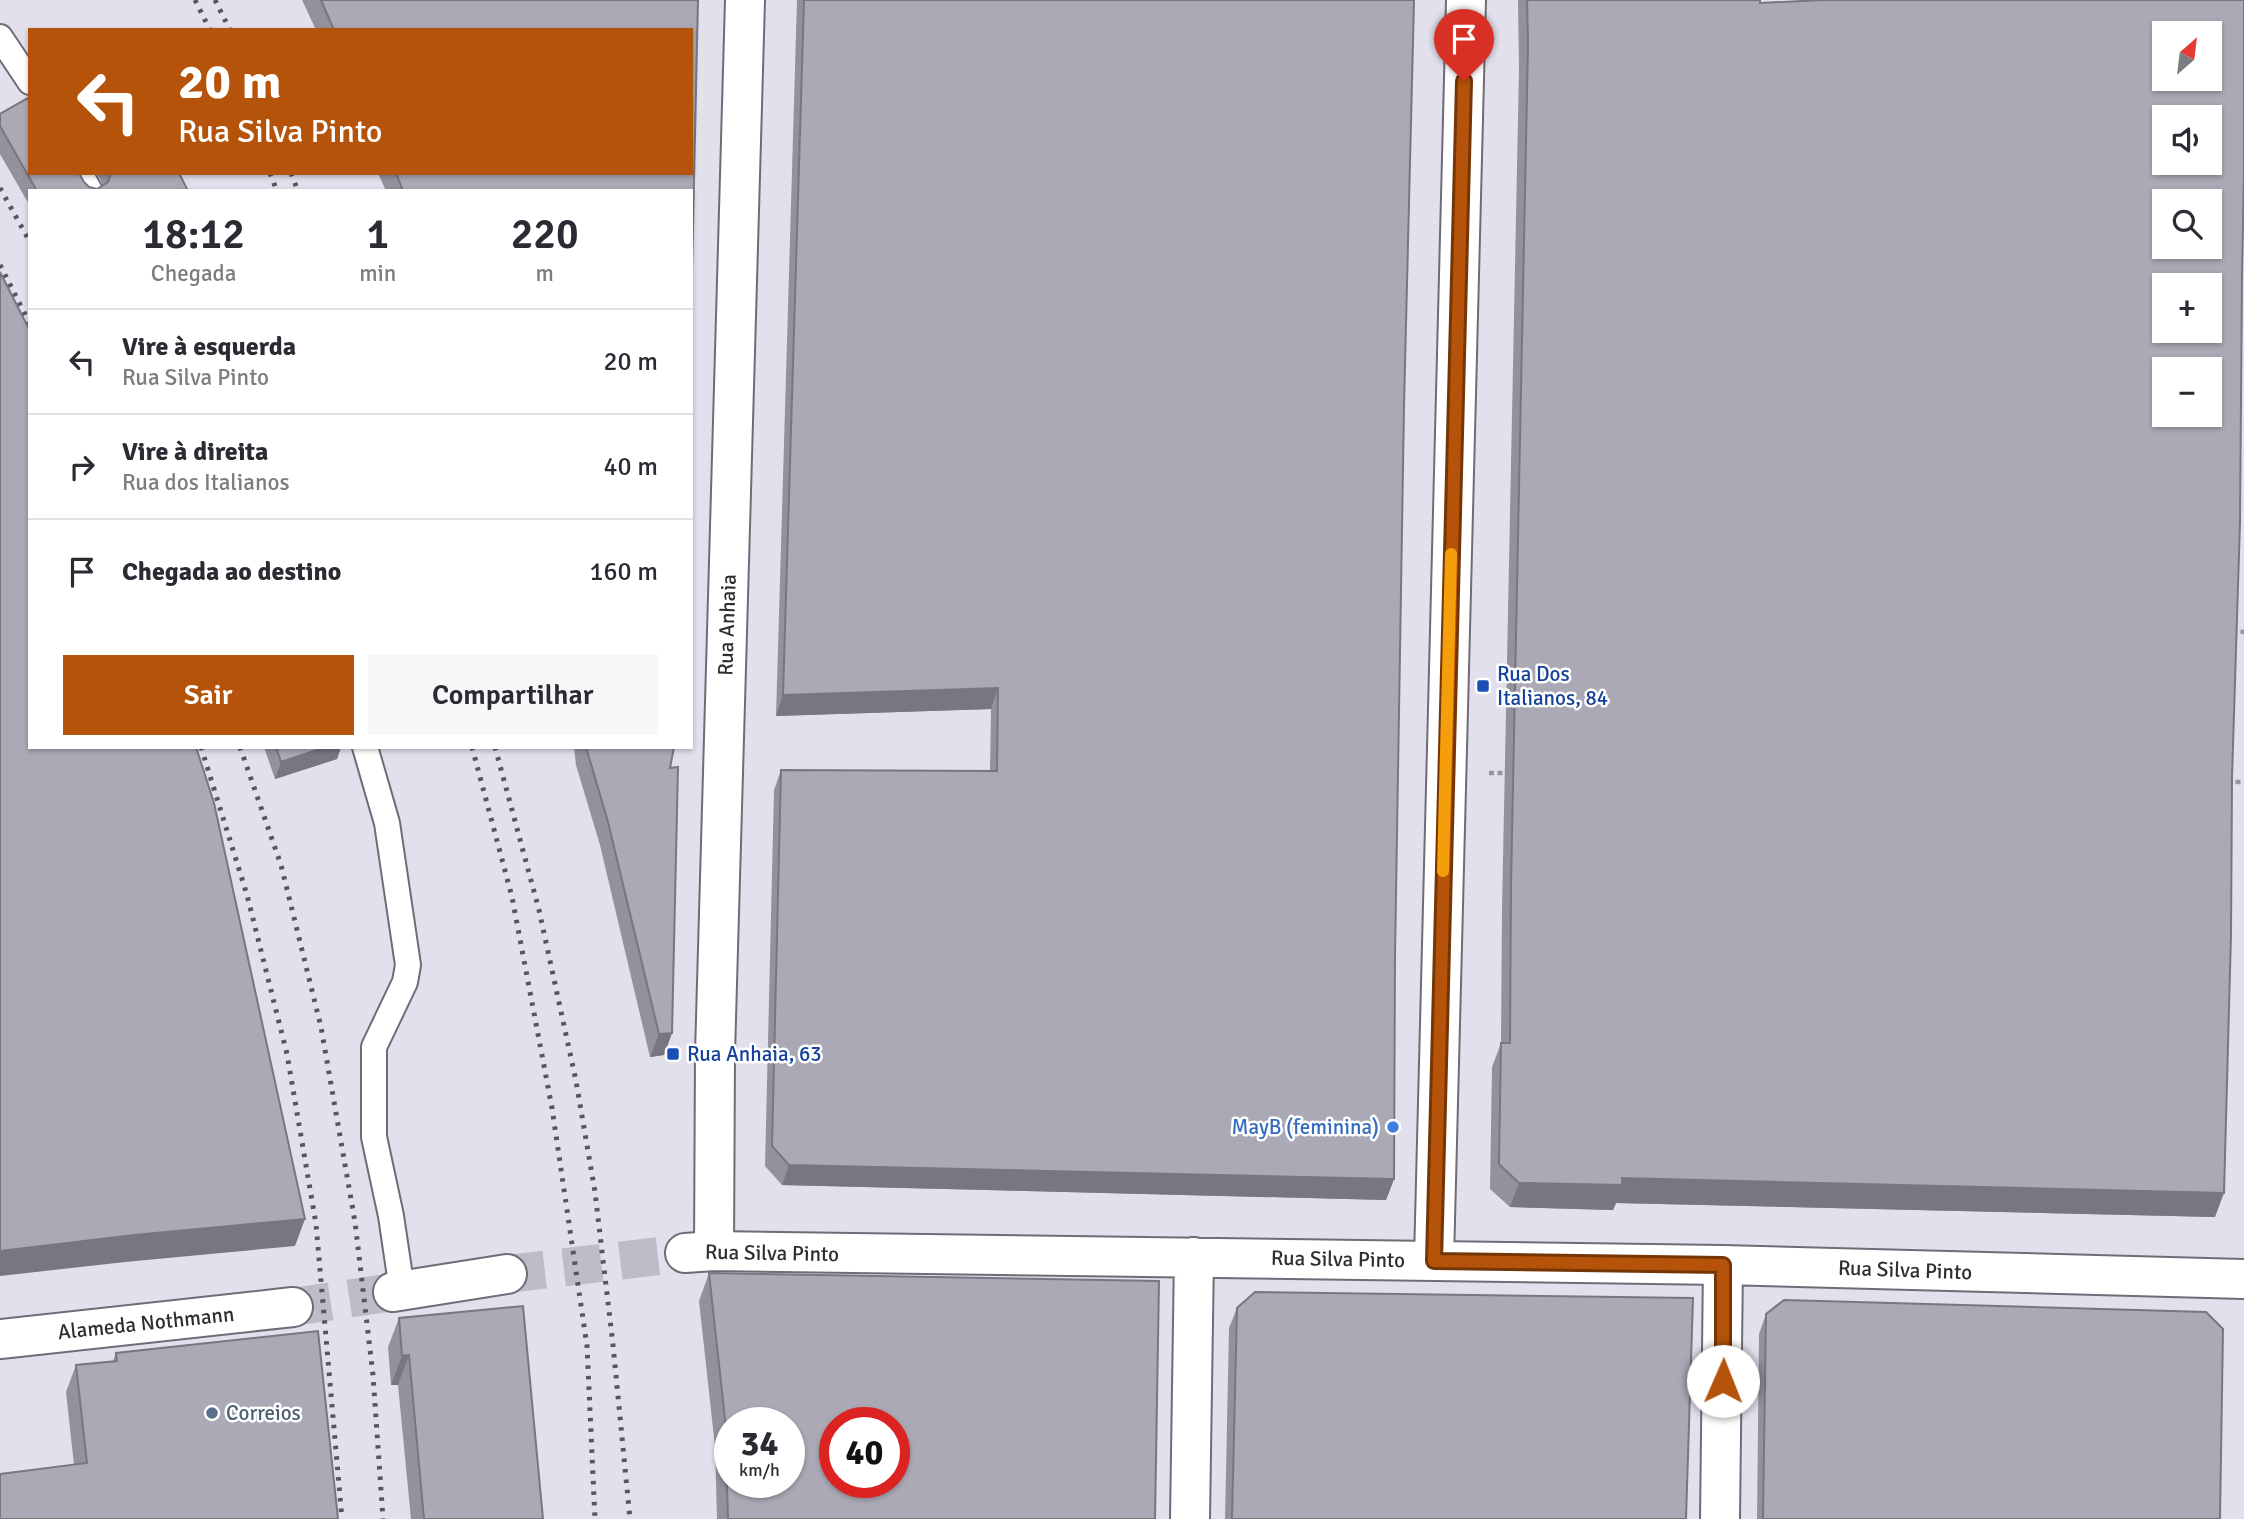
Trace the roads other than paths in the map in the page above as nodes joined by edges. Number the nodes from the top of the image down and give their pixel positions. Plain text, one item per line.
1 (745, 0) edge
2 (1466, 0) edge
3 (0, 37) edge
4 (28, 79) edge
5 (366, 749) edge
6 (699, 1252) joint
7 (1195, 1257) junction
8 (1434, 1261) junction
9 (1723, 1265) junction
10 (507, 1274) tunnel mouth
11 (2244, 1279) edge
12 (397, 1291) joint
13 (293, 1307) tunnel mouth
14 (0, 1339) edge
15 (1190, 1519) edge
16 (1720, 1519) edge

1 - 6 street, Rua Anhaia
2 - 8 street
3 - 4 lane
5 - 12 lane
6 - 7 street, Rua Silva Pinto
7 - 8 street, Rua Silva Pinto
7 - 15 street
8 - 9 street, Rua Silva Pinto
9 - 11 street, Rua Silva Pinto
9 - 16 street
10 - 12 street
13 - 14 street, Alameda Nothmann

